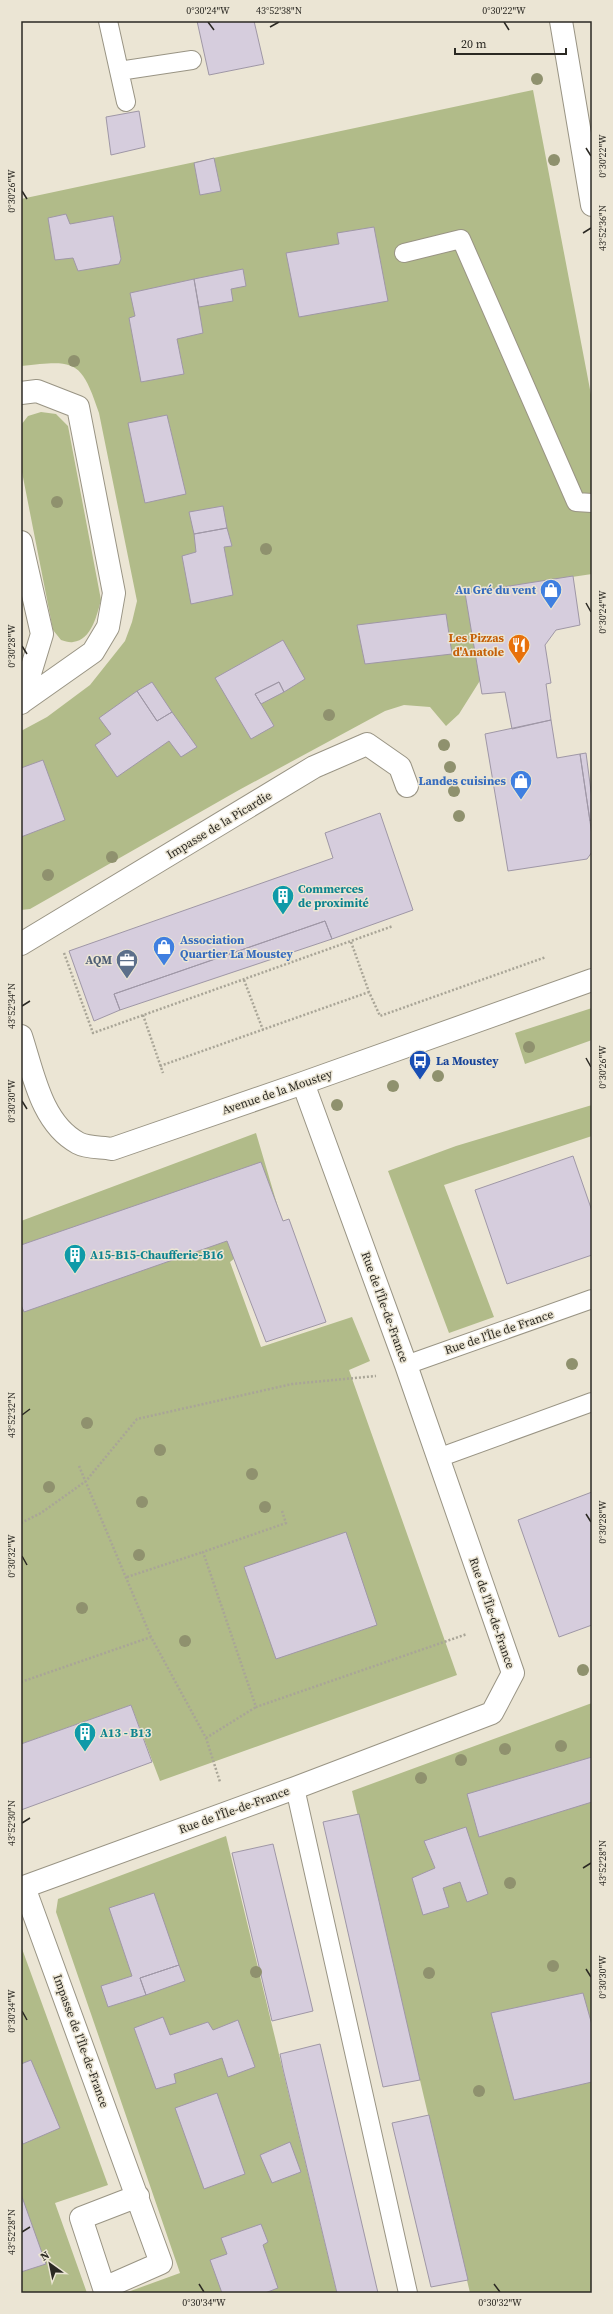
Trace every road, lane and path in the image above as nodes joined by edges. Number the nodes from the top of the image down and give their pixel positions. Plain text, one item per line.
1 (108, 21) edge
2 (561, 21) edge
3 (192, 60) dead end
4 (119, 71) junction
5 (126, 102) dead end
6 (592, 205) edge
7 (404, 253) dead end
8 (21, 393) edge
9 (592, 503) edge
10 (21, 542) edge
11 (22, 703) edge
12 (407, 786) dead end
13 (54, 924) junction
14 (393, 926) dead end
15 (351, 942) junction
16 (21, 944) edge
17 (546, 957) dead end
18 (244, 980) junction
19 (592, 980) edge
20 (369, 992) junction
21 (143, 1015) junction
22 (263, 1030) junction
23 (21, 1036) edge
24 (160, 1066) junction
25 (163, 1073) dead end
26 (303, 1083) junction
27 (592, 1299) edge
28 (407, 1369) junction
29 (592, 1402) edge
30 (438, 1458) junction
31 (79, 1466) dead end
32 (86, 1481) junction
33 (282, 1511) dead end
34 (21, 1523) edge
35 (203, 1552) junction
36 (127, 1577) junction
37 (496, 1624) junction
38 (151, 1636) junction
39 (21, 1682) edge
40 (256, 1707) junction
41 (206, 1738) junction
42 (295, 1788) junction
43 (229, 1811) junction
44 (22, 1887) edge
45 (138, 2196) dead end
46 (408, 2293) edge

1 - 4 lane
2 - 6 street
3 - 4 lane
4 - 5 lane
7 - 9 lane
8 - 11 street
10 - 11 street
12 - 13 street, Impasse de la Picardie
13 - 16 street, Impasse de la Picardie
13 - 21 path
14 - 15 path
15 - 18 path
15 - 20 path
17 - 20 path
18 - 21 path
18 - 22 path
19 - 26 street, Avenue de la Moustey
20 - 22 path
21 - 24 path
22 - 24 path
23 - 26 street, Avenue de la Moustey
24 - 25 path
26 - 28 street, Rue de l'Île-de-France
27 - 28 lane, Rue de l'Île de France
28 - 30 street, Rue de l'Île-de-France
28 - 32 path
29 - 30 lane
30 - 37 street, Rue de l'Île-de-France
31 - 32 path
32 - 34 path
32 - 36 path
33 - 35 path
35 - 36 path
35 - 40 path
36 - 38 path
37 - 40 path
37 - 42 street, Rue de l'Île-de-France
38 - 39 path
38 - 41 path
40 - 41 path
41 - 43 path
42 - 43 street, Rue de l'Île-de-France
42 - 46 lane
43 - 44 street, Rue de l'Île-de-France
44 - 45 street, Impasse de l'Île-de-France

